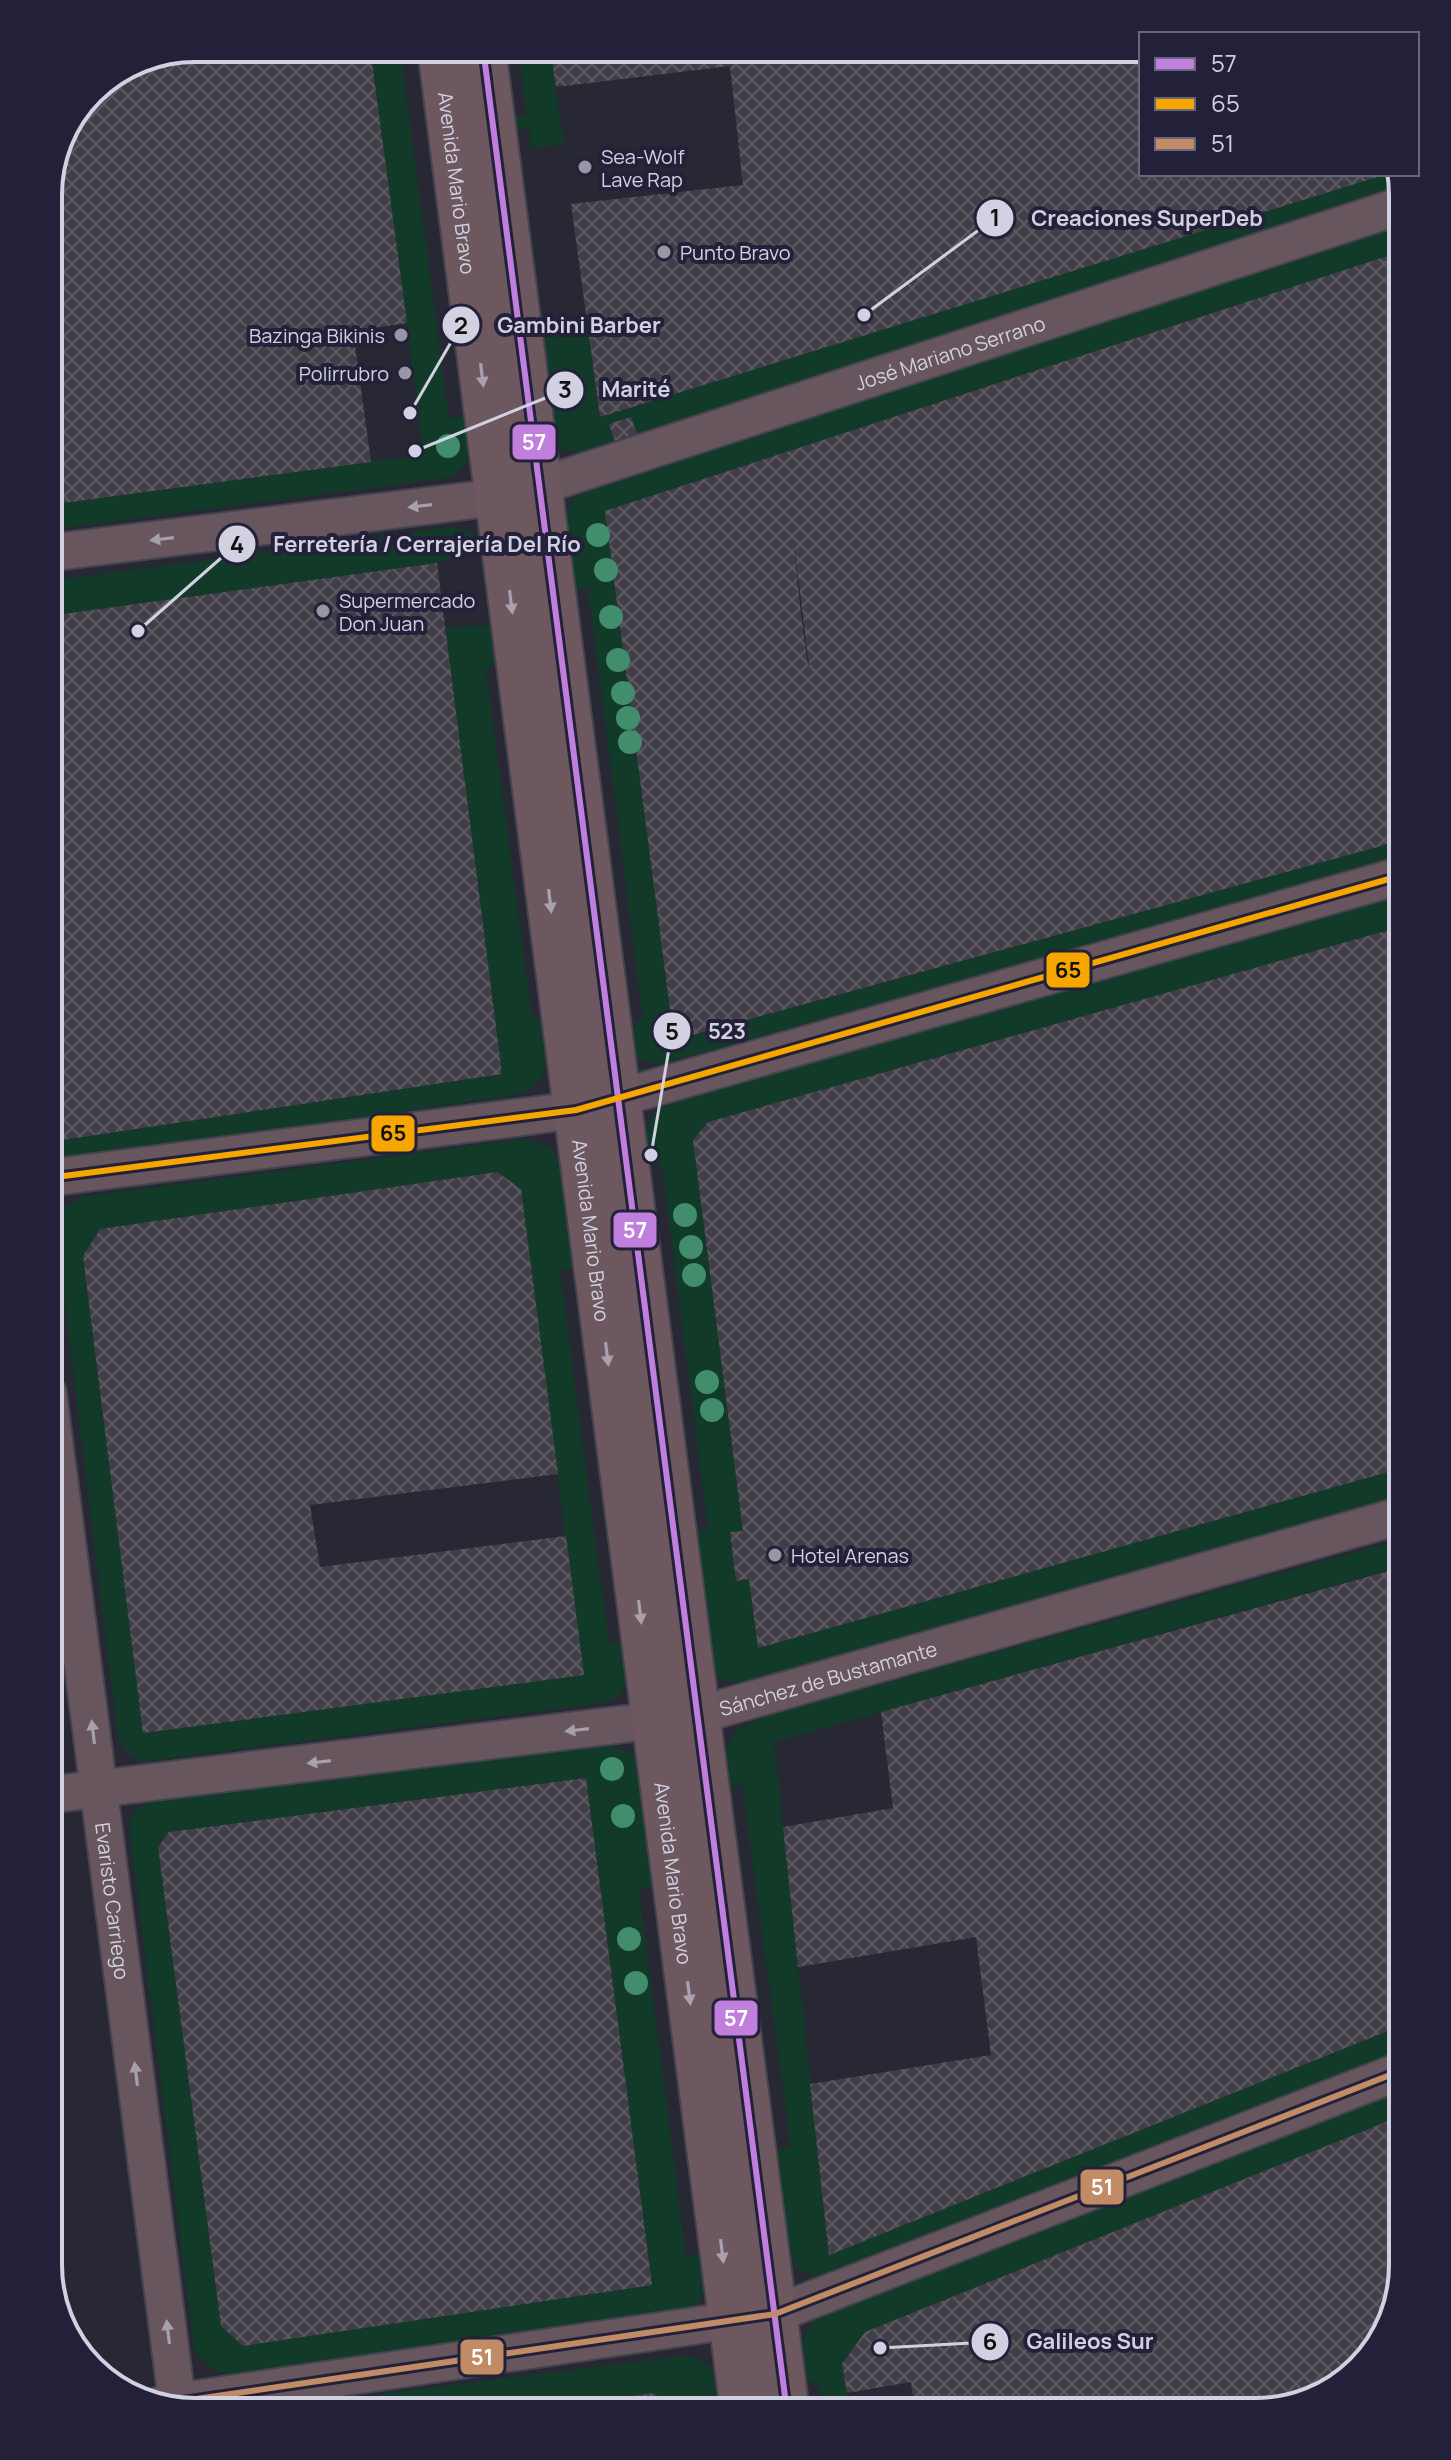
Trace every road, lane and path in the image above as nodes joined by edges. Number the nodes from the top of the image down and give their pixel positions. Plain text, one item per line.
1 (442, 62) edge
2 (485, 62) edge
3 (1389, 210) edge
4 (540, 486) junction
5 (498, 497) junction
6 (62, 551) edge
7 (1389, 879) edge
8 (618, 1096) junction
9 (576, 1110) junction
10 (62, 1176) edge
11 (62, 1499) edge
12 (1389, 1519) edge
13 (698, 1715) junction
14 (654, 1721) junction
15 (100, 1788) junction
16 (62, 1793) edge
17 (1389, 2075) edge
18 (775, 2314) junction
19 (732, 2323) junction
20 (171, 2395) edge
21 (220, 2398) edge
22 (741, 2398) edge
23 (785, 2398) edge

1 -> 5 main road, Avenida Mario Bravo
2 - 4 main road
3 - 4 street, José Mariano Serrano
4 - 5 street, José Mariano Serrano
4 - 8 main road
5 -> 6 street, José Mariano Serrano
5 -> 9 main road, Avenida Mario Bravo
7 - 8 street
8 - 9 street
8 - 13 main road
9 - 10 street
9 -> 14 main road, Avenida Mario Bravo
15 -> 11 street, Evaristo Carriego
12 - 13 street, Sánchez de Bustamante
13 - 14 street, Sánchez de Bustamante
13 - 18 main road
14 -> 15 street, Sánchez de Bustamante
14 -> 19 main road, Avenida Mario Bravo
15 - 16 street, Sánchez de Bustamante
20 -> 15 street, Evaristo Carriego
17 - 18 street
18 - 19 street
18 - 23 main road
19 - 21 street
19 - 22 main road, Avenida Mario Bravo

